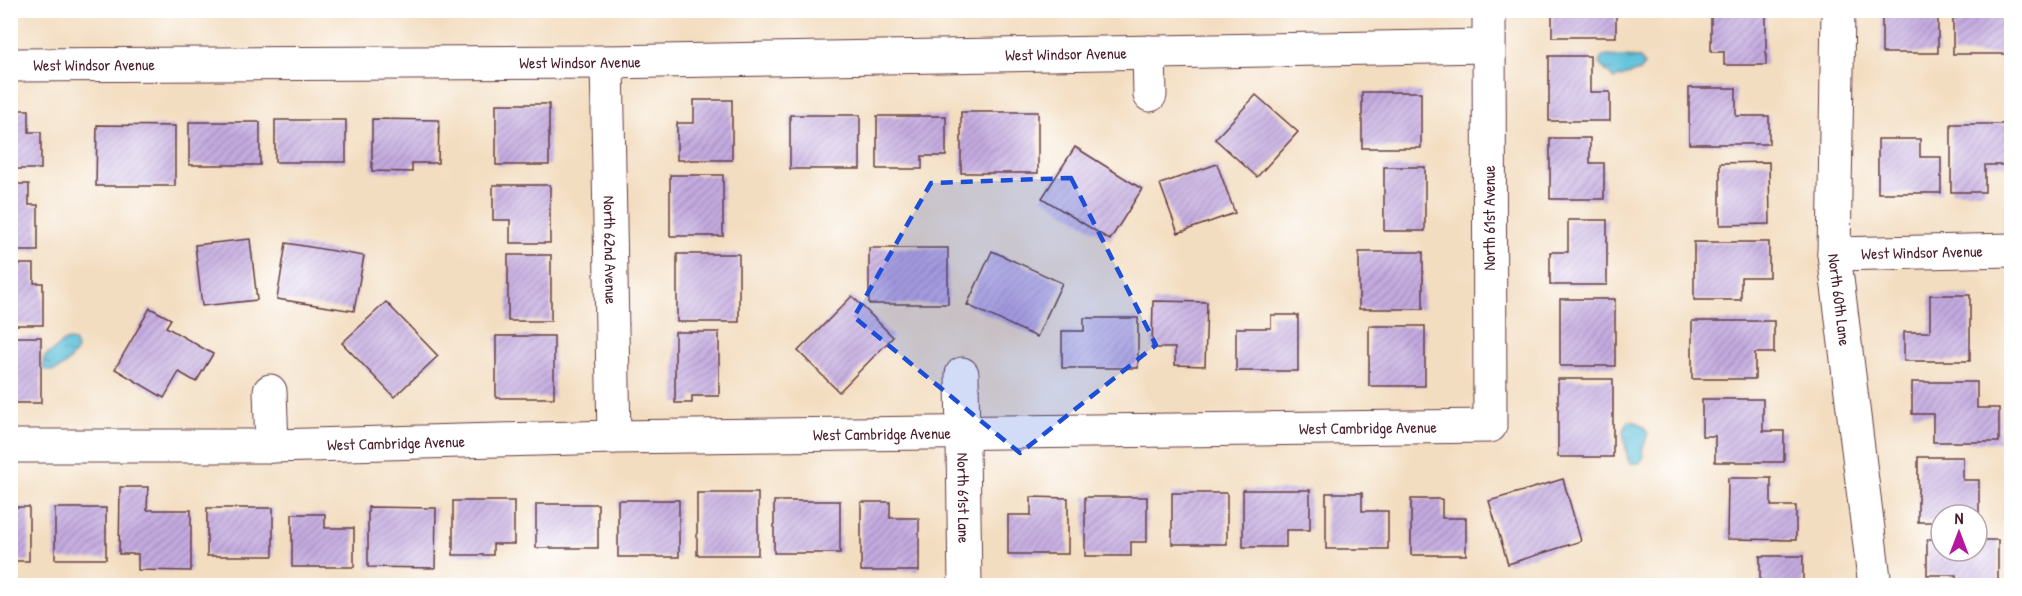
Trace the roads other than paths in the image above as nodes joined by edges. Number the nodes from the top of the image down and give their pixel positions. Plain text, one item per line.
1 (1489, 10) edge
2 (1838, 10) edge
3 (1488, 46) junction
4 (1149, 52) junction
5 (607, 62) junction
6 (10, 65) edge
7 (1150, 95) dead end
8 (2012, 250) edge
9 (1834, 254) junction
10 (962, 374) dead end
11 (270, 391) dead end
12 (1490, 426) joint
13 (963, 433) junction
14 (614, 437) junction
15 (10, 446) edge
16 (272, 446) junction
17 (964, 585) edge
18 (1875, 585) edge

1 - 3 street, North 61st Avenue
2 - 9 street, North 60th Lane
3 - 4 street, West Windsor Avenue
3 - 12 street, North 61st Avenue
4 - 5 street, West Windsor Avenue
4 - 7 street, West Windsor Avenue
5 - 6 street, West Windsor Avenue
5 - 14 street, North 62nd Avenue
8 - 9 street, West Windsor Avenue
9 - 18 street, North 60th Lane
10 - 13 street, North 61st Lane
11 - 16 street
12 - 13 street, West Cambridge Avenue
13 - 14 street, West Cambridge Avenue
13 - 17 street, North 61st Lane
14 - 16 street, West Cambridge Avenue
15 - 16 street, West Cambridge Avenue

